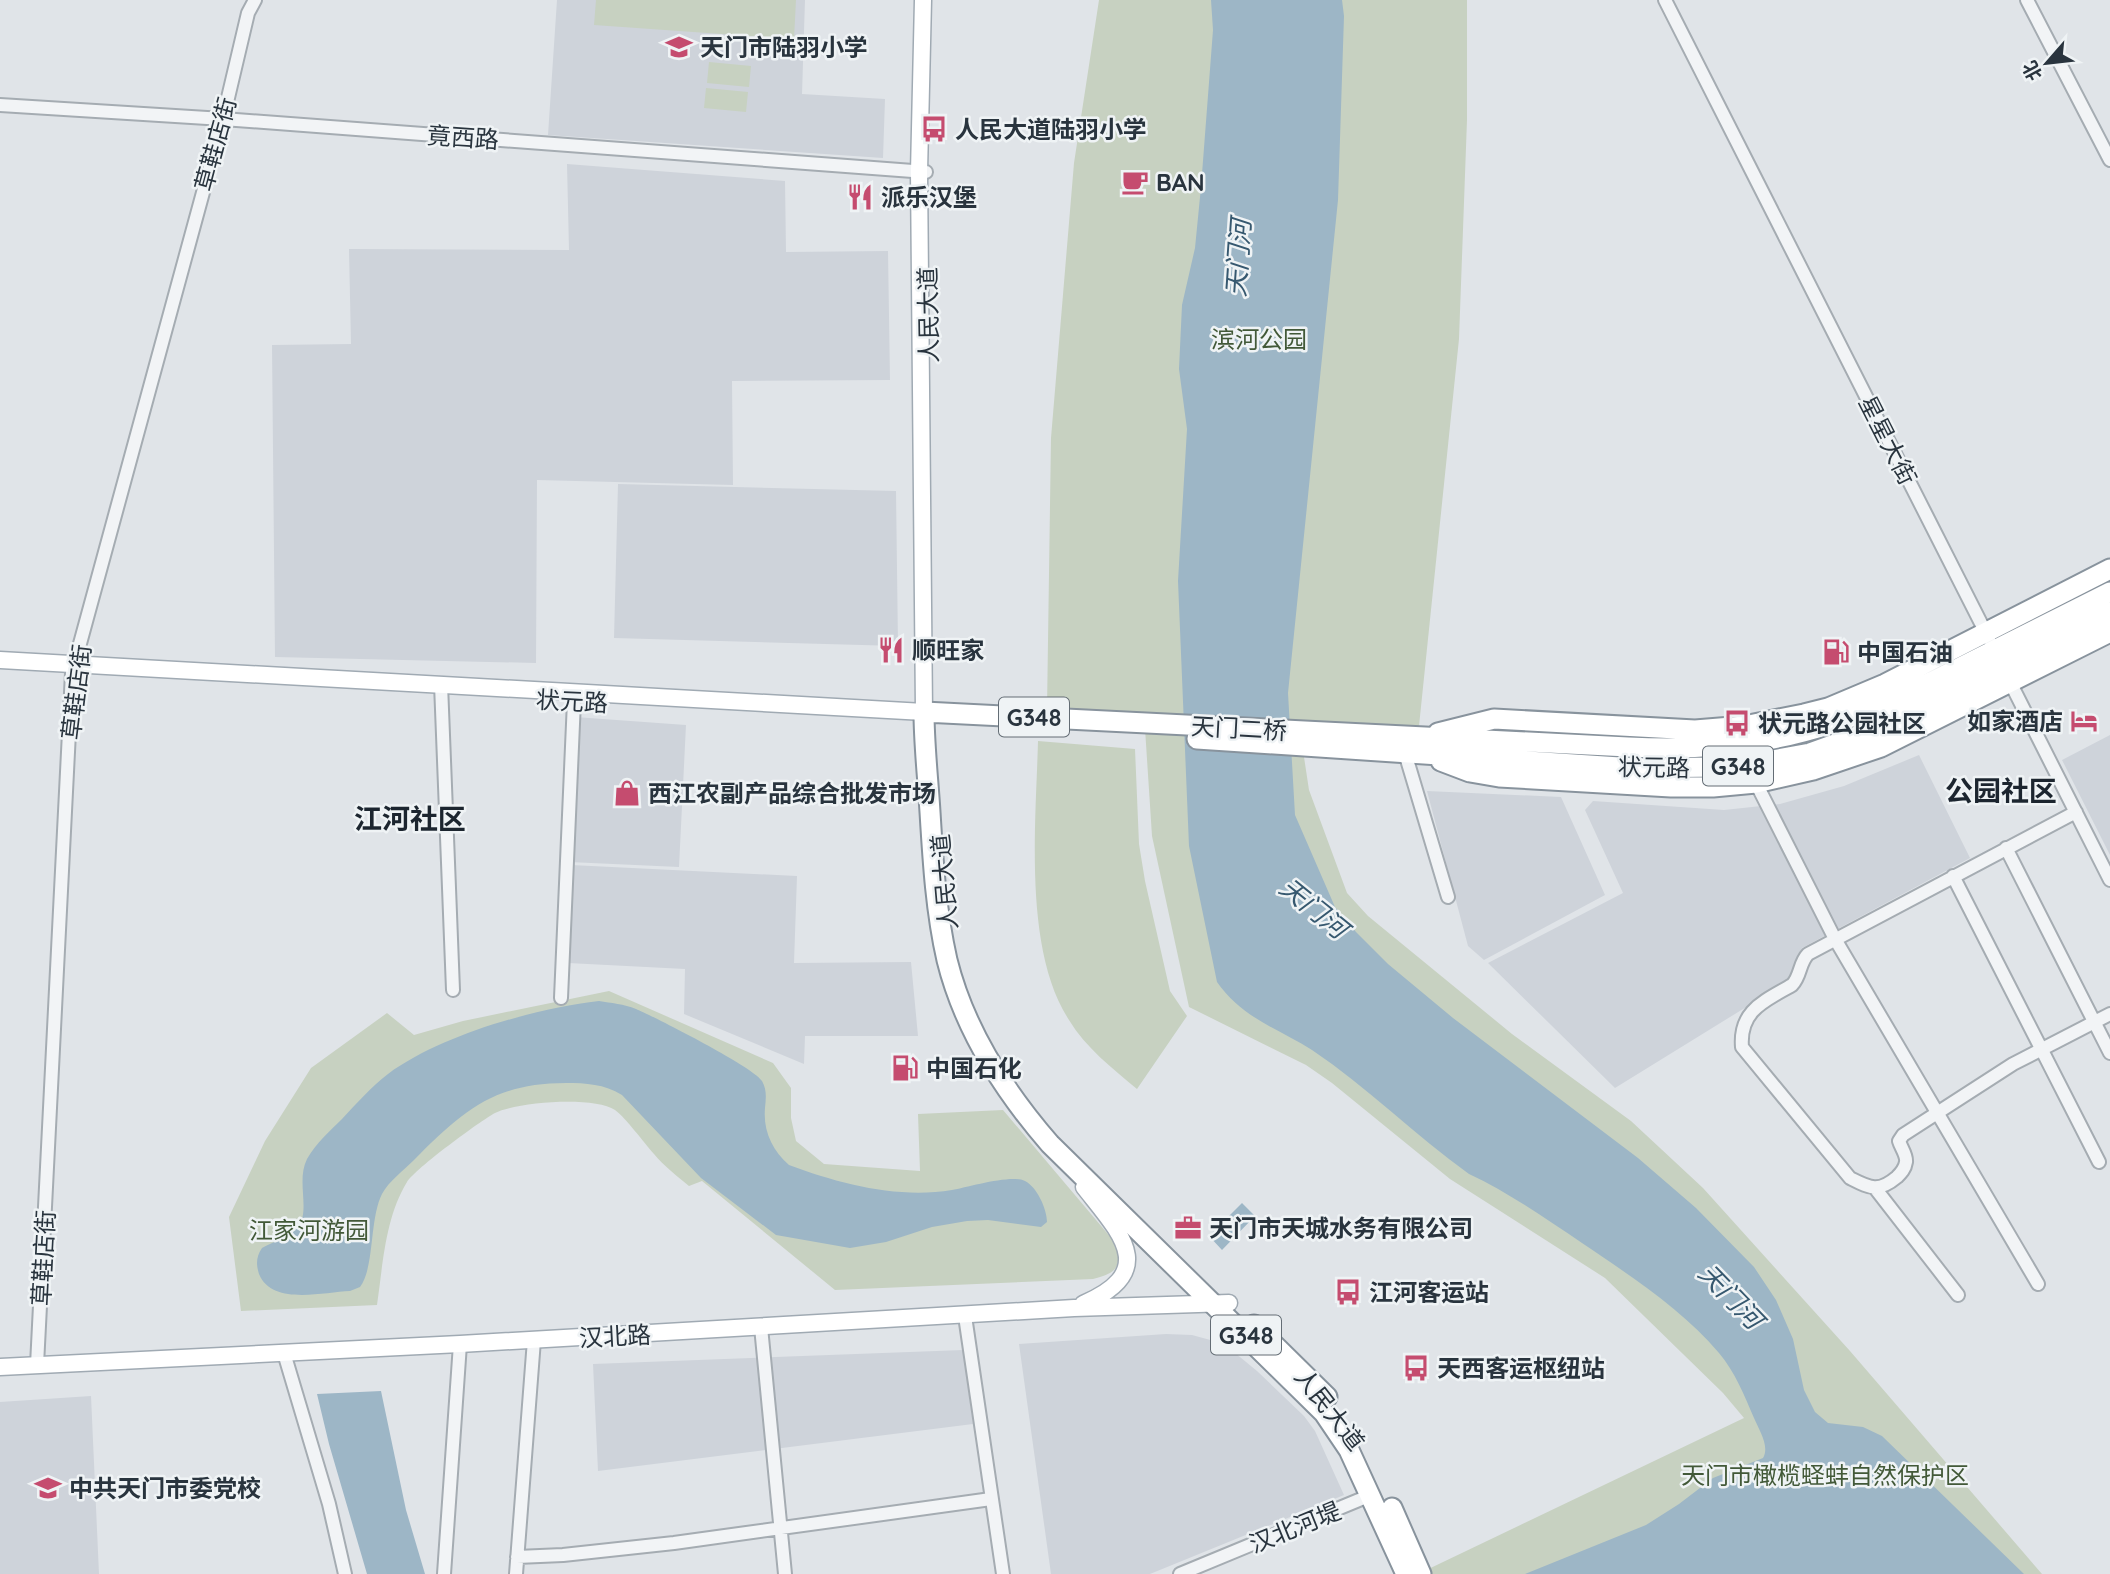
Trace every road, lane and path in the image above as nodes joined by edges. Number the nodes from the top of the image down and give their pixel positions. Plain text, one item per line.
1 (255, 0) edge
2 (922, 0) edge
3 (930, 0) edge
4 (1665, 0) edge
5 (2027, 0) edge
6 (0, 105) edge
7 (223, 119) junction
8 (2110, 160) edge
9 (923, 172) junction
10 (2110, 569) edge
11 (2110, 592) edge
12 (2110, 612) edge
13 (2110, 632) edge
14 (1998, 659) junction
15 (0, 660) edge
16 (73, 668) junction
17 (0, 670) edge
18 (1897, 677) junction
19 (1919, 688) junction
20 (441, 689) junction
21 (574, 701) junction
22 (929, 717) junction
23 (1826, 718) junction
24 (1143, 730) joint
25 (1859, 736) junction
26 (1334, 740) joint
27 (1418, 748) junction
28 (1838, 763) junction
29 (1756, 783) junction
30 (2076, 812) junction
31 (2007, 848) junction
32 (1954, 876) junction
33 (2110, 880) edge
34 (1448, 897) dead end
35 (1835, 939) junction
36 (453, 990) dead end
37 (561, 998) dead end
38 (2110, 1014) edge
39 (2095, 1022) junction
40 (2042, 1050) junction
41 (2110, 1053) edge
42 (1937, 1113) junction
43 (1050, 1144) junction
44 (2099, 1162) dead end
45 (1875, 1188) junction
46 (2038, 1284) dead end
47 (1958, 1295) dead end
48 (1221, 1303) junction
49 (1074, 1308) junction
50 (965, 1316) junction
51 (761, 1327) junction
52 (534, 1340) junction
53 (460, 1344) junction
54 (285, 1353) junction
55 (37, 1365) junction
56 (0, 1367) edge
57 (1371, 1495) junction
58 (990, 1499) junction
59 (779, 1528) junction
60 (517, 1557) junction
61 (1406, 1562) edge
62 (345, 1574) edge
63 (444, 1574) edge
64 (516, 1574) edge
65 (785, 1574) edge
66 (1003, 1574) edge
67 (1180, 1574) edge
68 (1421, 1574) edge

1 - 7 street, 草鞋店街
2 - 9 main road, 人民大道
3 - 9 main road, 人民大道
4 - 14 street, 星星大街
5 - 8 street
6 - 7 street, 竟西路
7 - 9 street, 竟西路
7 - 16 street, 草鞋店街
9 - 22 main road, 人民大道
10 - 14 highway
11 - 14 highway, 状元路 / G348
12 - 14 highway, 状元路 / G348
13 - 14 highway
14 - 18 highway
14 - 19 highway, 状元路 / G348
14 - 25 highway, 状元路 / G348
14 - 28 highway
14 - 30 street, 星星大街
15 - 16 main road, 状元路
16 - 17 main road, 状元路
16 - 20 main road, 状元路
16 - 55 street, 草鞋店街
18 - 19 highway
18 - 23 highway
19 - 23 highway, 状元路 / G348
20 - 21 main road, 状元路
20 - 22 main road, 状元路
20 - 36 street
21 - 22 main road, 状元路
21 - 37 street
22 - 24 highway, 状元路 / G348
22 - 43 highway, 人民大道 / G348
22 - 48 highway, 人民大道 / G348
23 - 27 highway, 状元路 / G348
24 - 26 highway, 天门二桥 / G348
25 - 27 highway, 状元路 / G348
25 - 28 highway
26 - 27 highway, 状元路 / G348
27 - 29 highway
27 - 34 street
28 - 29 highway
29 - 35 street
30 - 31 street
30 - 33 street, 星星大街
31 - 32 street
31 - 39 street
32 - 35 street
32 - 40 street
35 - 42 street
35 - 45 street
38 - 39 street
39 - 40 street
39 - 41 street
40 - 42 street
40 - 44 street
42 - 45 street
42 - 46 street
43 - 48 highway, 人民大道 / G348
43 - 49 main road
45 - 47 street
48 - 49 main road, 汉北路
48 - 57 highway, 人民大道 / G348
48 - 61 highway, 人民大道 / G348
49 - 50 main road, 汉北路
50 - 51 main road, 汉北路
50 - 58 street
51 - 52 main road, 汉北路
51 - 59 street
52 - 53 main road, 汉北路
52 - 60 street
53 - 54 main road, 汉北路
53 - 63 street
54 - 55 main road, 汉北路
54 - 62 street
55 - 56 main road, 汉北路
57 - 61 highway, 人民大道 / G348
57 - 67 street, 汉北河堤
58 - 59 street
58 - 66 street
59 - 60 street
59 - 65 street
60 - 64 street
61 - 68 highway, G348

